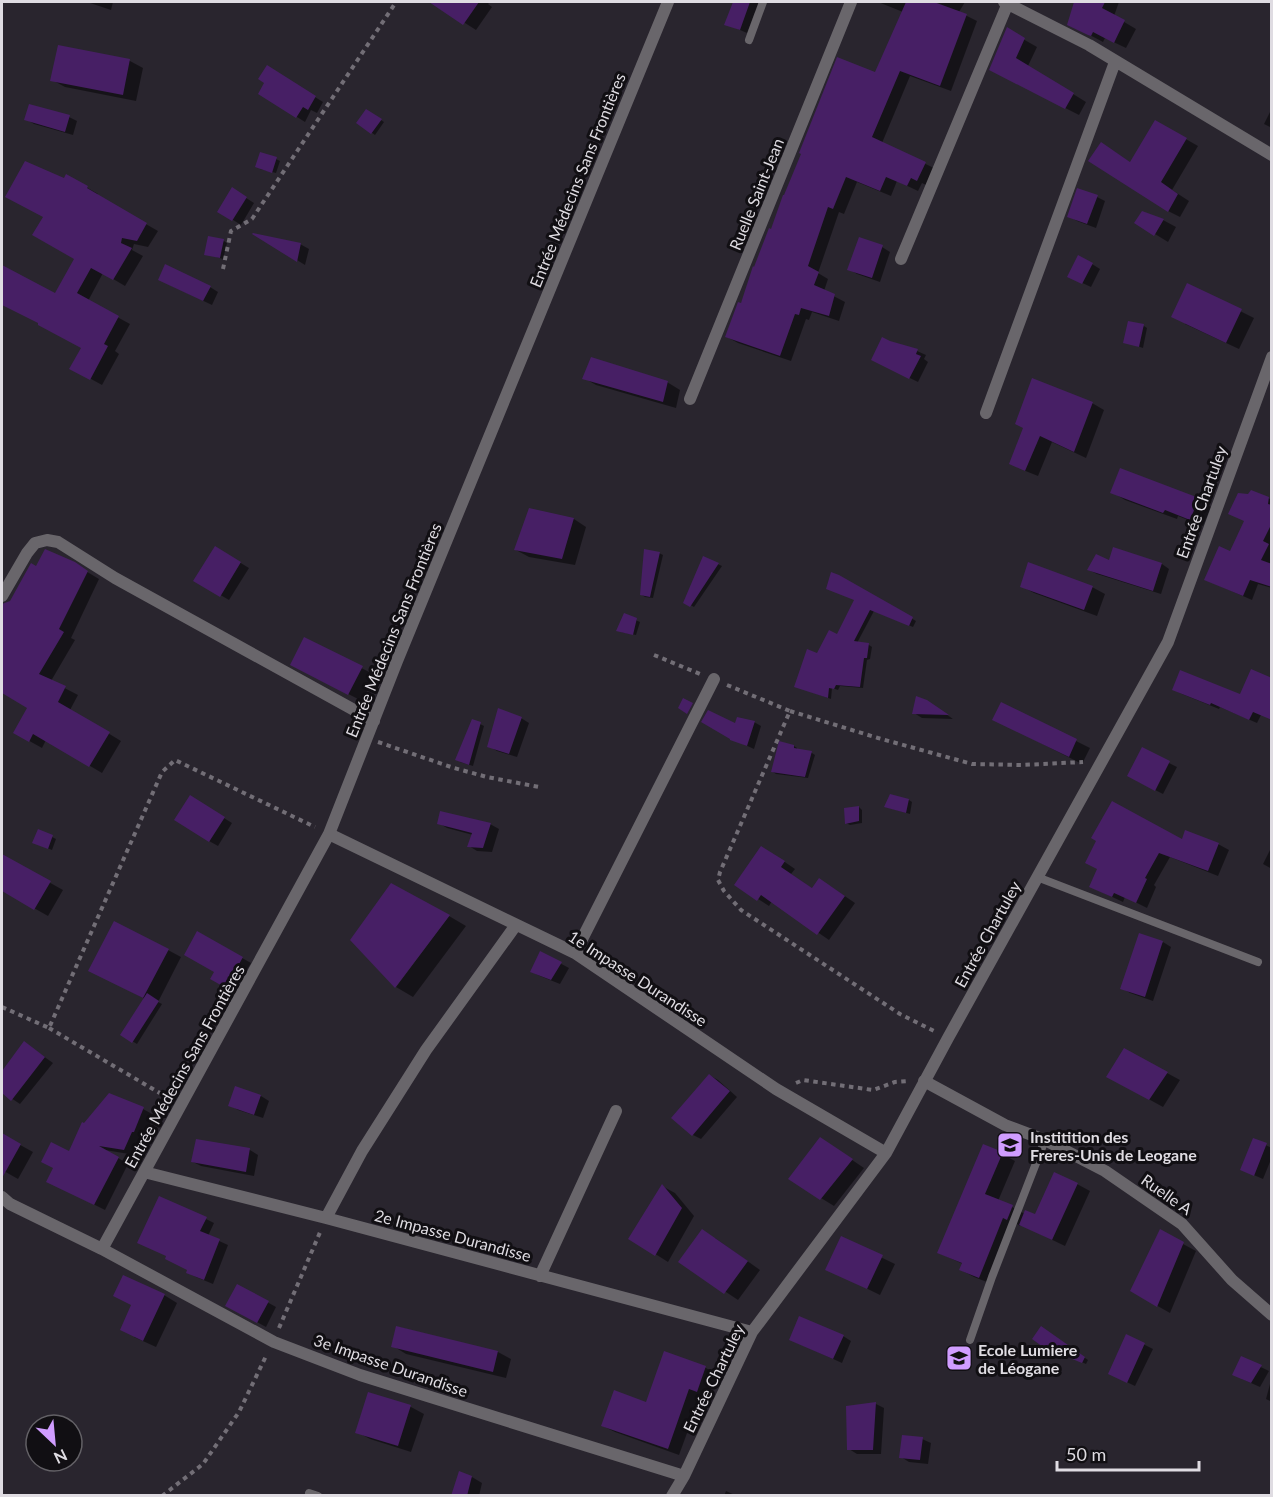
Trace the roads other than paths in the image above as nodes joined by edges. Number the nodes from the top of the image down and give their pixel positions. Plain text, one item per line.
1 (669, 2) edge
2 (763, 2) edge
3 (851, 2) edge
4 (1006, 2) edge
5 (748, 40) dead end
6 (1115, 62) junction
7 (1272, 155) edge
8 (901, 259) dead end
9 (1272, 357) edge
10 (690, 399) dead end
11 (986, 412) dead end
12 (2, 596) edge
13 (714, 680) road end
14 (374, 721) junction
15 (329, 834) junction
16 (1037, 877) junction
17 (516, 925) junction
18 (575, 953) junction
19 (1258, 962) dead end
20 (924, 1081) junction
21 (616, 1111) dead end
22 (1045, 1140) junction
23 (886, 1153) junction
24 (144, 1172) junction
25 (2, 1197) edge
26 (326, 1218) junction
27 (102, 1249) junction
28 (540, 1276) junction
29 (1272, 1315) edge
30 (752, 1332) junction
31 (970, 1340) dead end
32 (684, 1476) junction
33 (309, 1493) dead end
34 (318, 1496) edge
35 (672, 1496) edge

1 - 14 street, Entrée Médecins Sans Frontières
2 - 5 lane
3 - 10 street, Ruelle Saint-Jean
4 - 6 street
4 - 8 street
6 - 7 street
6 - 11 street
9 - 16 street, Entrée Chartuley
12 - 14 street
13 - 18 street
14 - 15 street, Entrée Médecins Sans Frontières
15 - 17 street, 1e Impasse Durandisse
15 - 24 street, Entrée Médecins Sans Frontières
16 - 19 lane
16 - 20 street, Entrée Chartuley
17 - 18 street, 1e Impasse Durandisse
17 - 26 street
18 - 23 street, 1e Impasse Durandisse
20 - 22 street, Ruelle A
20 - 23 street, Entrée Chartuley
21 - 28 street
22 - 29 street, Ruelle A
22 - 31 lane
23 - 30 street, Entrée Chartuley
24 - 26 street, 2e Impasse Durandisse
24 - 27 street, Entrée Médecins Sans Frontières
25 - 27 street, 3e Impasse Durandisse
26 - 28 street, 2e Impasse Durandisse
27 - 32 street, 3e Impasse Durandisse
28 - 30 street, 2e Impasse Durandisse
30 - 32 street, Entrée Chartuley
32 - 35 street, Entrée Chartuley
33 - 34 lane

